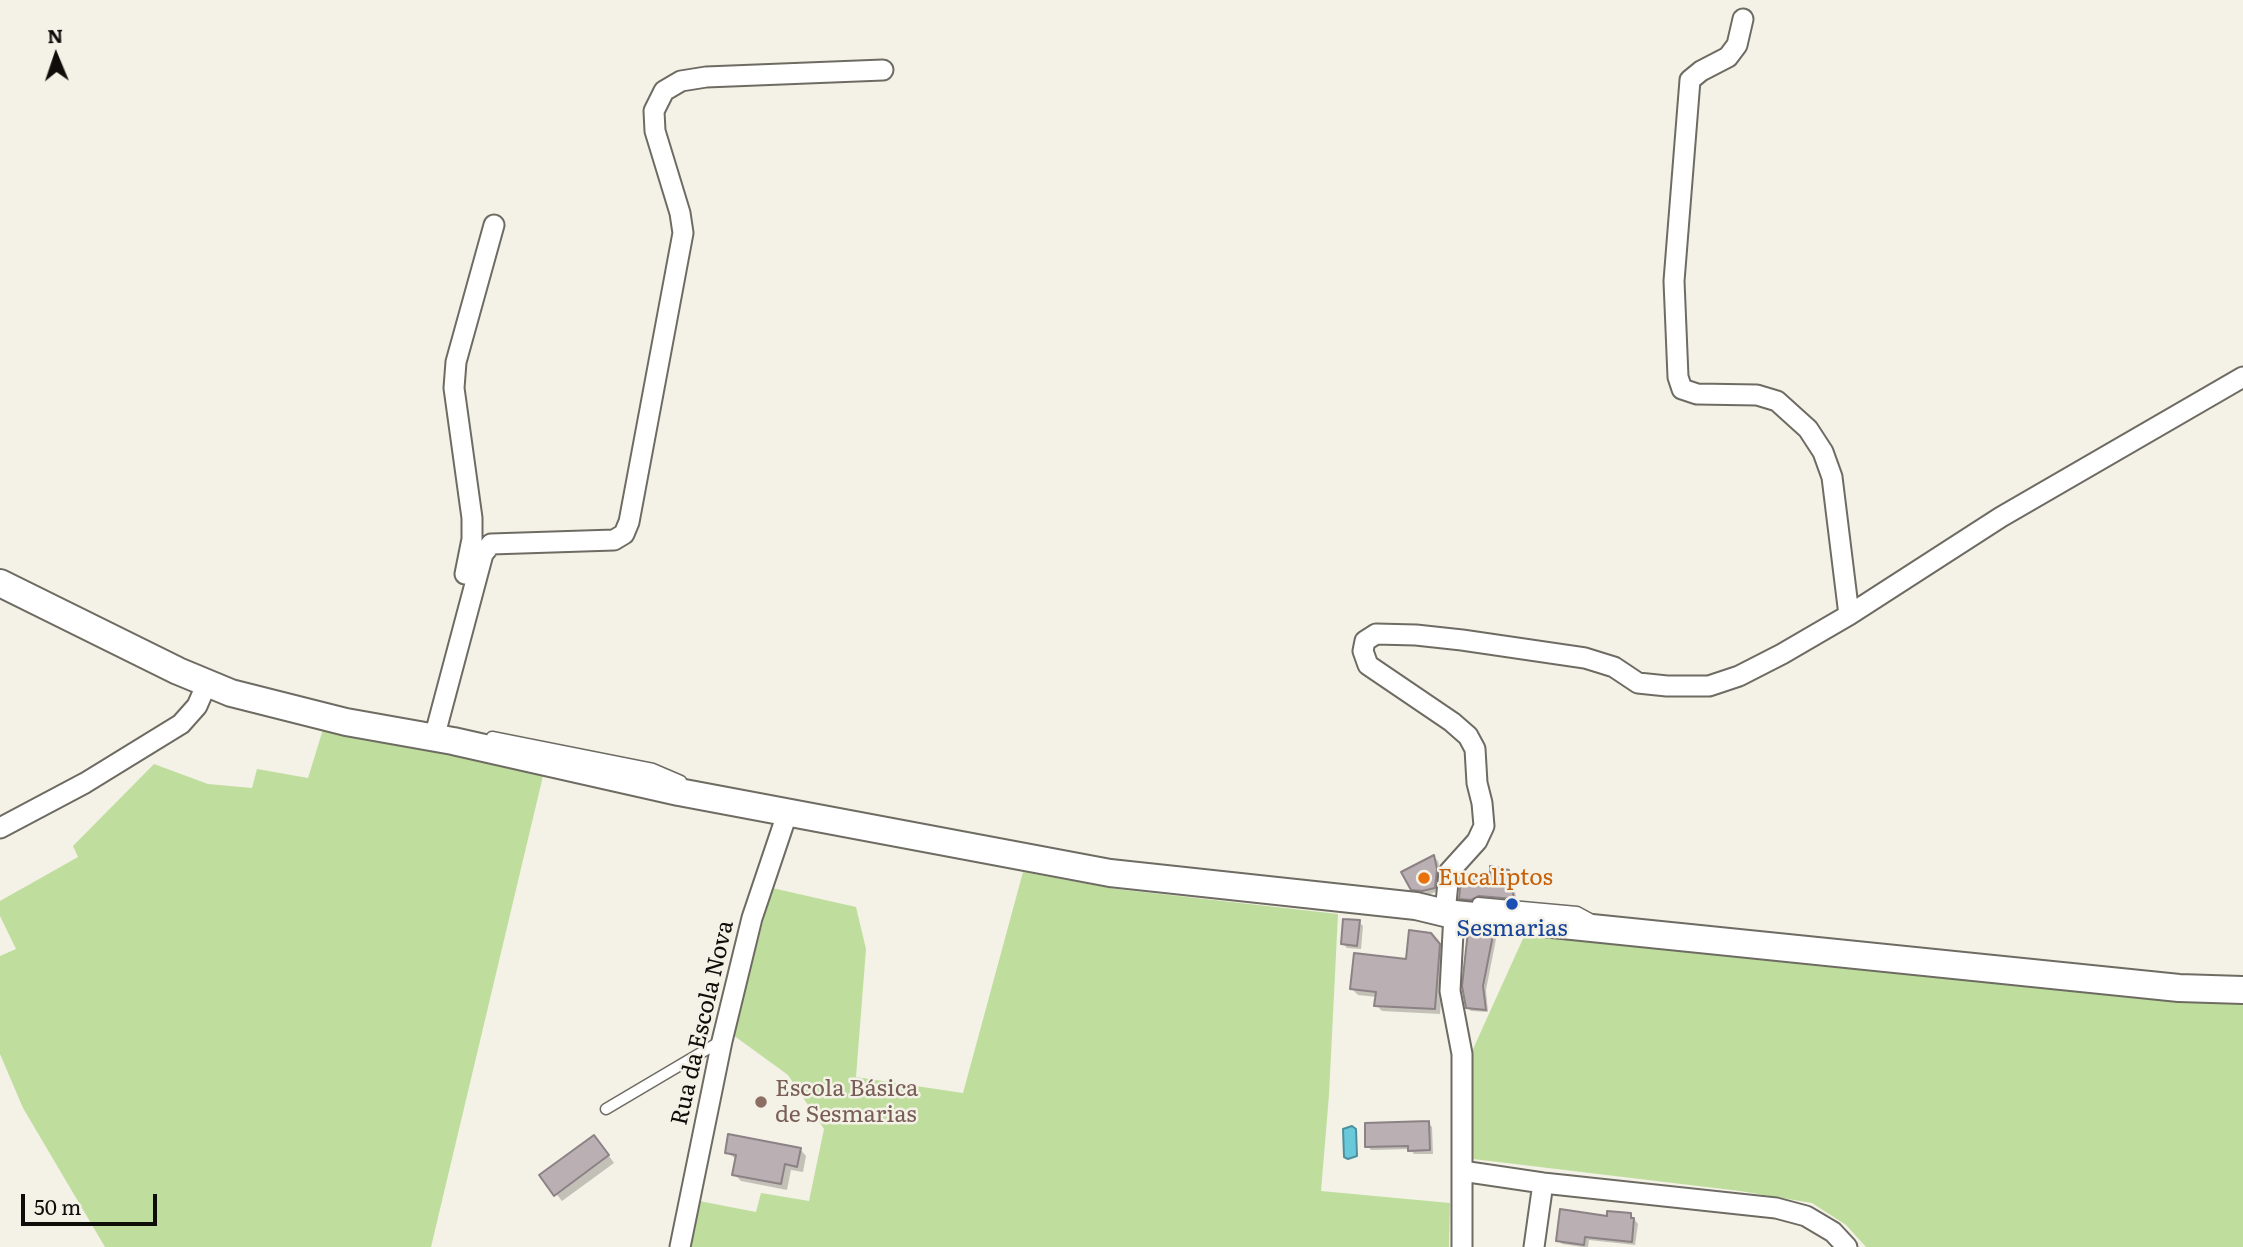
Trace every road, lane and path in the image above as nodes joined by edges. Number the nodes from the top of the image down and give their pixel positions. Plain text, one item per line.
1 (1743, 19) dead end
2 (883, 70) dead end
3 (494, 225) dead end
4 (2243, 377) edge
5 (0, 583) edge
6 (1849, 615) junction
7 (206, 683) junction
8 (436, 738) junction
9 (787, 814) junction
10 (0, 828) edge
11 (1450, 913) junction
12 (2243, 990) edge
13 (722, 1041) junction
14 (606, 1109) dead end
15 (1462, 1171) junction
16 (1543, 1184) junction
17 (680, 1247) edge
18 (1462, 1247) edge
19 (1534, 1247) edge
20 (1847, 1247) edge

1 - 6 street
2 - 8 street
3 - 8 street
4 - 6 street
5 - 7 main road
6 - 11 street
7 - 8 main road
7 - 10 street
8 - 9 main road
9 - 11 main road
9 - 13 street, Rua da Escola Nova
11 - 12 main road
11 - 15 street
13 - 14 lane
13 - 17 street, Rua da Escola Nova
15 - 16 street
15 - 18 street
16 - 19 street
16 - 20 street

